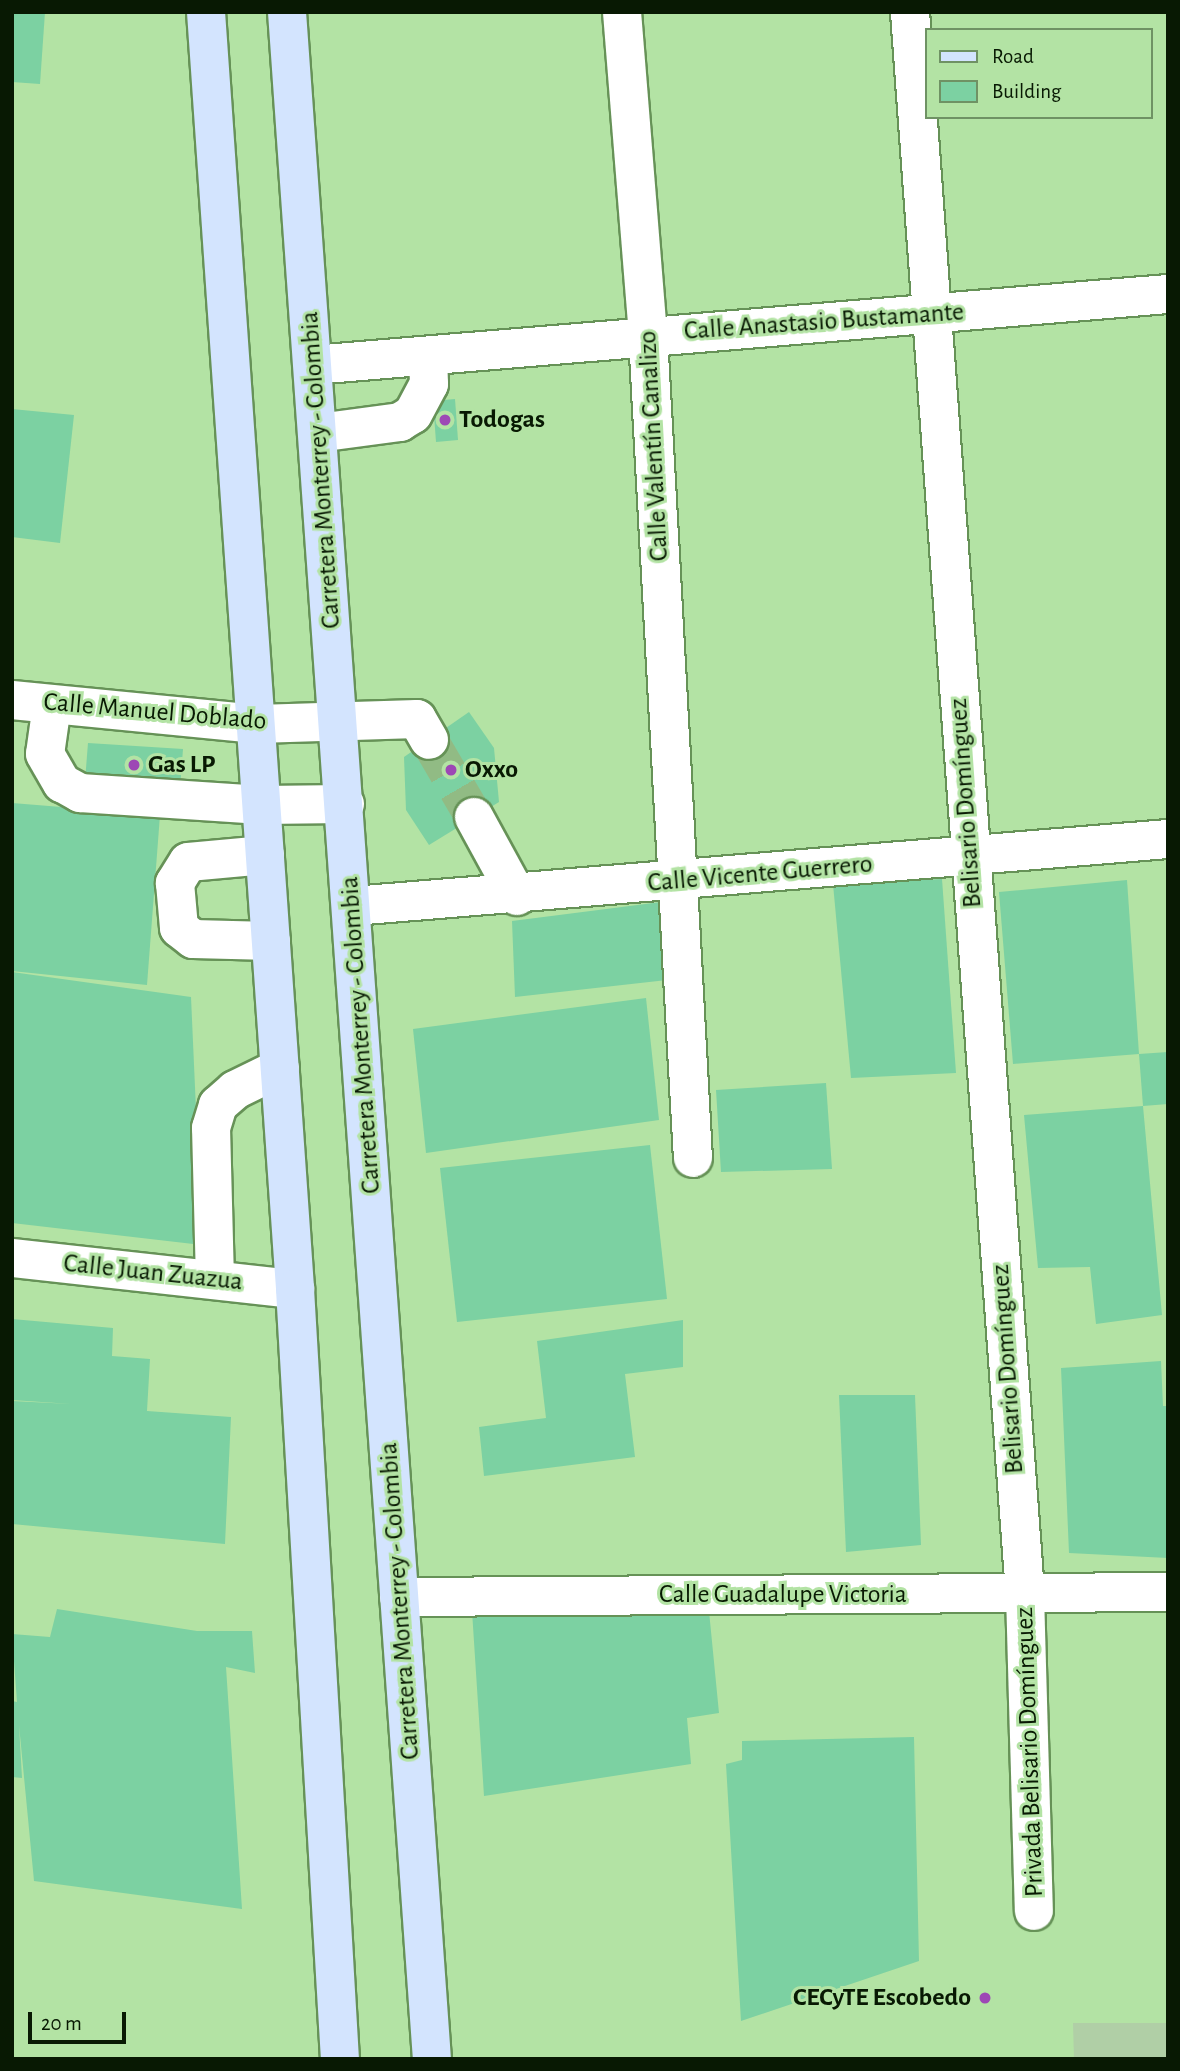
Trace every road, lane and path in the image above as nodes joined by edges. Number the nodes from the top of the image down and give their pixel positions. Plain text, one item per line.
1 (206, 12) edge
2 (286, 12) edge
3 (622, 12) edge
4 (911, 12) edge
5 (1168, 294) edge
6 (929, 314) junction
7 (648, 336) junction
8 (428, 357) junction
9 (313, 365) junction
10 (318, 433) junction
11 (12, 700) edge
12 (52, 705) junction
13 (339, 718) junction
14 (257, 724) junction
15 (429, 740) tunnel mouth
16 (345, 804) junction
17 (262, 805) junction
18 (474, 817) tunnel mouth
19 (1168, 839) edge
20 (265, 855) junction
21 (969, 856) junction
22 (677, 881) junction
23 (517, 895) junction
24 (353, 906) junction
25 (271, 941) junction
26 (280, 1068) junction
27 (693, 1158) dead end
28 (12, 1258) edge
29 (215, 1280) junction
30 (295, 1289) junction
31 (1168, 1592) edge
32 (1025, 1594) junction
33 (399, 1597) junction
34 (1034, 1911) dead end
35 (340, 2059) edge
36 (432, 2059) edge

1 - 14 main road
2 - 9 main road, Carretera Monterrey - Colombia
3 - 7 street, Calle Valentín Canalizo
4 - 6 street, Belisario Domínguez
5 - 6 street, Calle Anastasio Bustamante
6 - 7 street, Calle Anastasio Bustamante
6 - 21 street, Belisario Domínguez
7 - 8 street, Calle Anastasio Bustamante
7 - 22 street, Calle Valentín Canalizo
8 - 9 street, Calle Anastasio Bustamante
8 - 10 street
9 - 10 main road, Carretera Monterrey - Colombia
10 - 13 main road, Carretera Monterrey - Colombia
11 - 12 street, Calle Manuel Doblado
12 - 14 street, Calle Manuel Doblado
12 - 17 street
13 - 14 street, Calle Manuel Doblado
13 - 15 street, Calle Manuel Doblado
13 - 16 main road, Carretera Monterrey - Colombia
14 - 17 main road
16 - 17 street
16 - 24 main road, Carretera Monterrey - Colombia
17 - 20 main road
18 - 23 street
19 - 21 street, Calle Vicente Guerrero
20 - 25 main road
20 - 25 street
21 - 22 street, Calle Vicente Guerrero
21 - 32 street, Belisario Domínguez
22 - 23 street, Calle Vicente Guerrero
22 - 27 street, Calle Valentín Canalizo
23 - 24 street, Calle Vicente Guerrero
24 - 33 main road, Carretera Monterrey - Colombia
25 - 26 main road
26 - 29 street
26 - 30 main road
28 - 29 street, Calle Juan Zuazua
29 - 30 street, Calle Juan Zuazua
30 - 35 main road
31 - 32 street, Calle Guadalupe Victoria
32 - 33 street, Calle Guadalupe Victoria
32 - 34 street, Privada Belisario Domínguez
33 - 36 main road, Carretera Monterrey - Colombia

